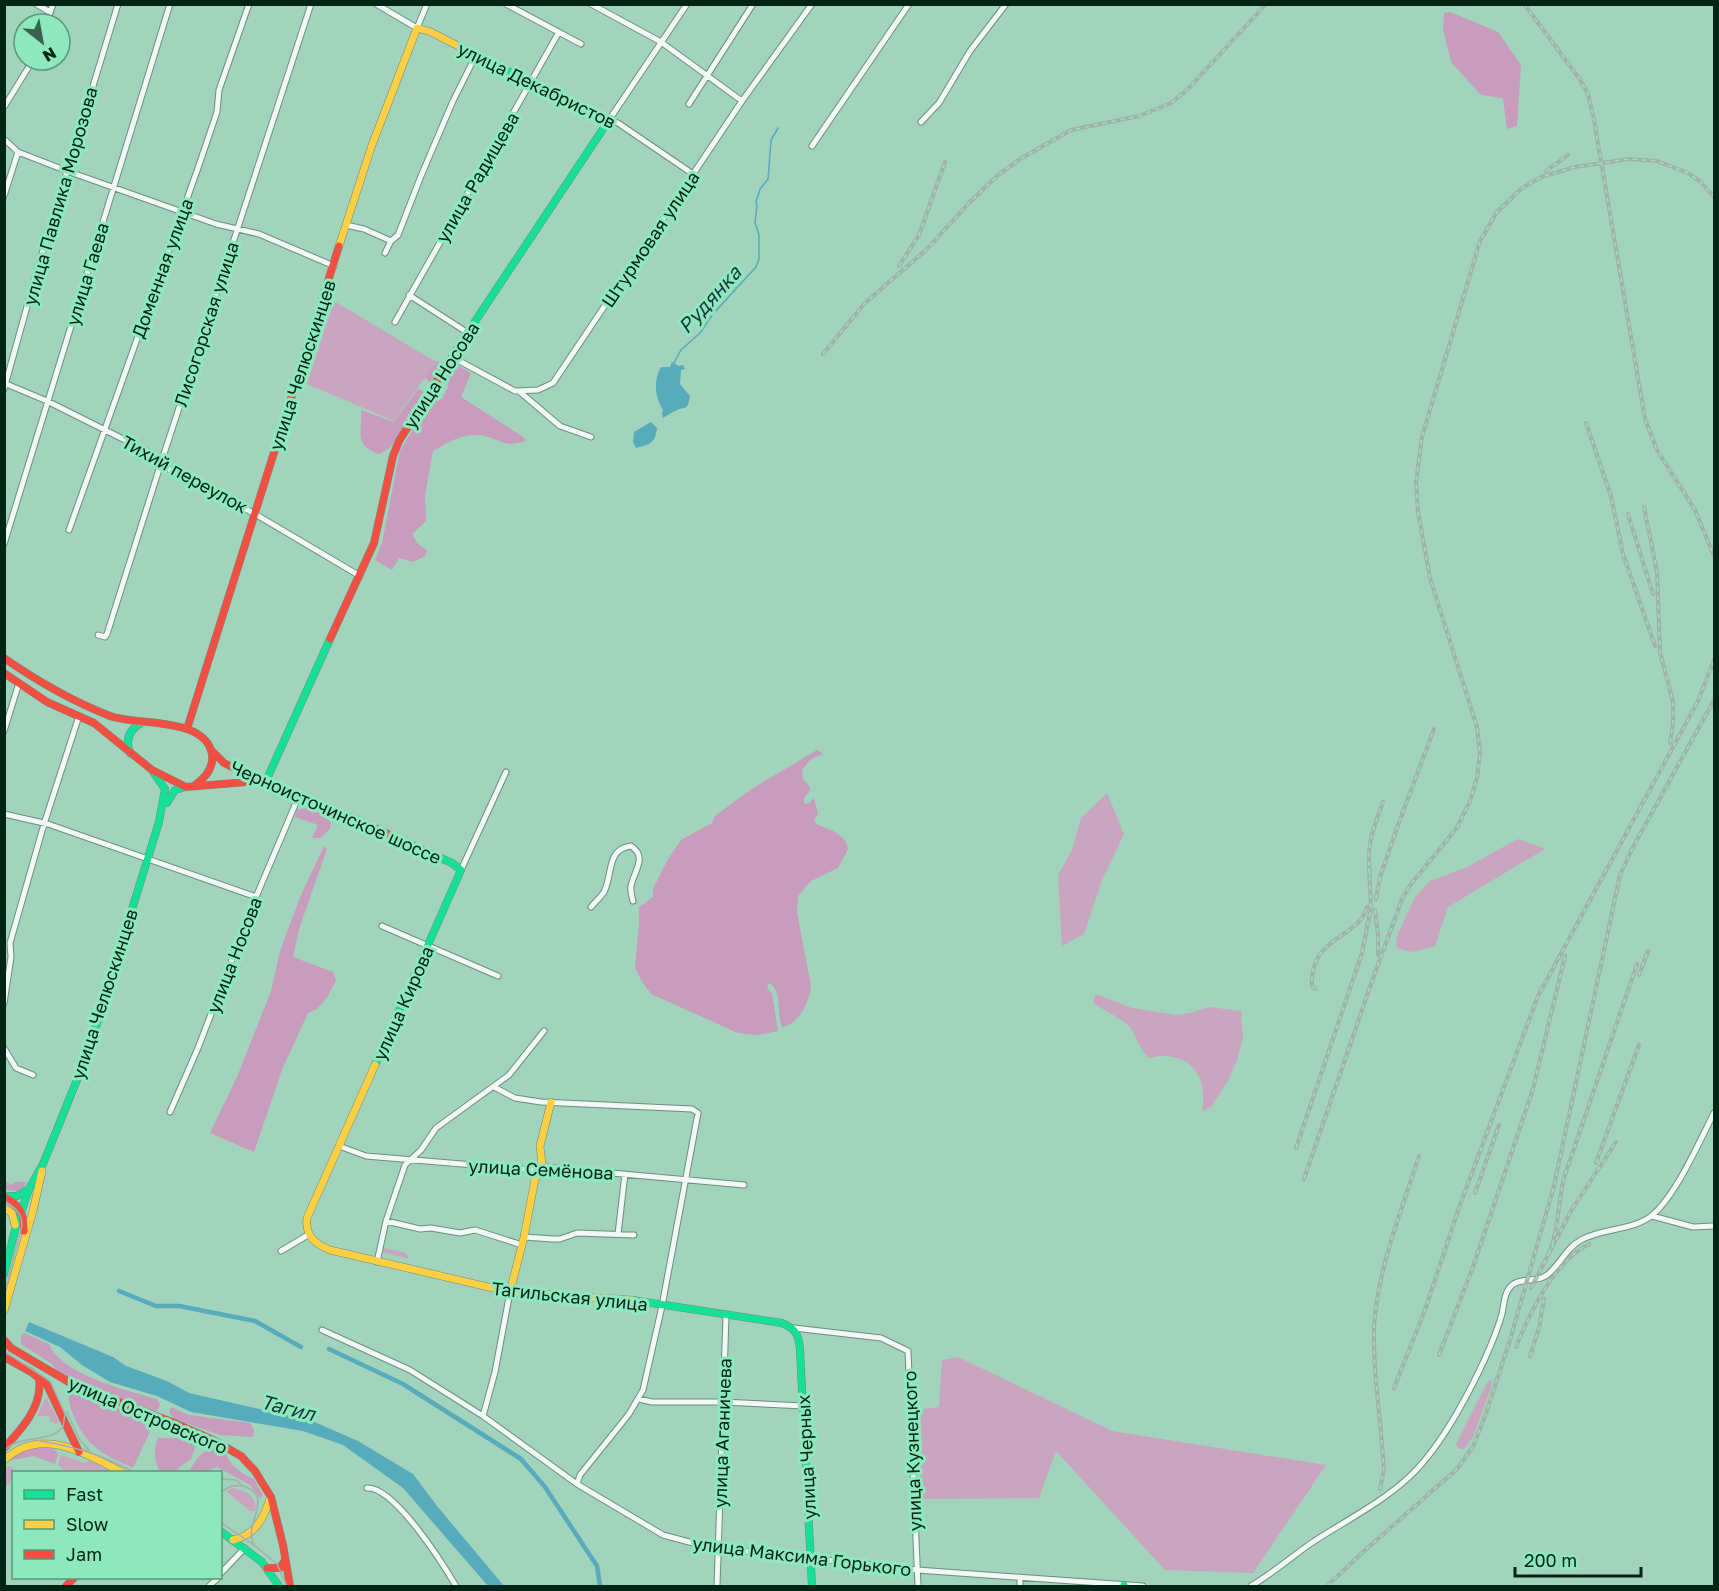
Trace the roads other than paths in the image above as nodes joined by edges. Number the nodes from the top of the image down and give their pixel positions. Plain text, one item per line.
1 (36, 4) edge
2 (53, 4) edge
3 (117, 4) edge
4 (170, 4) edge
5 (249, 4) edge
6 (311, 4) edge
7 (376, 4) edge
8 (427, 4) edge
9 (506, 4) edge
10 (591, 4) edge
11 (687, 4) edge
12 (753, 4) edge
13 (812, 4) edge
14 (909, 4) edge
15 (1006, 4) edge
16 (51, 12) joint
17 (417, 28) junction
18 (559, 32) junction
19 (662, 42) junction
20 (581, 44) dead end
21 (476, 55) junction
22 (26, 72) edge
23 (707, 75) junction
24 (530, 83) junction
25 (742, 101) junction
26 (689, 104) dead end
27 (4, 107) edge
28 (609, 120) junction
29 (921, 122) dead end
30 (4, 139) edge
31 (812, 146) dead end
32 (18, 152) junction
33 (67, 171) junction
34 (693, 174) junction
35 (113, 189) junction
36 (4, 196) edge
37 (181, 212) junction
38 (346, 225) junction
39 (237, 229) junction
40 (391, 241) junction
41 (385, 253) dead end
42 (334, 266) junction
43 (409, 296) junction
44 (394, 322) dead end
45 (468, 333) junction
46 (452, 357) junction
47 (5, 385) edge
48 (520, 392) junction
49 (47, 401) junction
50 (105, 430) junction
51 (591, 437) dead end
52 (161, 463) junction
53 (255, 514) junction
54 (69, 530) dead end
55 (4, 544) edge
56 (360, 576) junction
57 (98, 635) dead end
58 (4, 658) edge
59 (4, 672) edge
60 (19, 683) junction
61 (79, 716) junction
62 (145, 722) junction
63 (187, 729) junction
64 (4, 731) edge
65 (212, 751) junction
66 (130, 753) junction
67 (152, 770) junction
68 (506, 772) dead end
69 (263, 781) junction
70 (190, 787) junction
71 (298, 798) junction
72 (4, 814) edge
73 (159, 822) junction
74 (44, 824) junction
75 (148, 858) junction
76 (461, 870) junction
77 (256, 897) junction
78 (633, 901) dead end
79 (591, 907) dead end
80 (382, 926) dead end
81 (7, 944) edge
82 (428, 947) junction
83 (498, 976) dead end
84 (4, 1003) edge
85 (544, 1031) dead end
86 (4, 1048) edge
87 (33, 1075) dead end
88 (494, 1087) junction
89 (551, 1102) junction
90 (170, 1112) dead end
91 (1714, 1113) edge
92 (339, 1146) junction
93 (410, 1159) junction
94 (43, 1164) junction
95 (539, 1169) junction
96 (625, 1174) junction
97 (687, 1179) junction
98 (744, 1185) dead end
99 (29, 1189) junction
100 (4, 1197) edge
101 (4, 1208) edge
102 (22, 1210) junction
103 (1652, 1216) junction
104 (386, 1221) junction
105 (1714, 1226) edge
106 (15, 1230) junction
107 (618, 1234) junction
108 (308, 1235) junction
109 (634, 1235) dead end
110 (25, 1237) junction
111 (523, 1241) junction
112 (281, 1251) dead end
113 (377, 1262) junction
114 (4, 1274) edge
115 (510, 1292) junction
116 (662, 1306) junction
117 (4, 1311) edge
118 (726, 1316) junction
119 (795, 1328) junction
120 (322, 1330) dead end
121 (4, 1340) edge
122 (908, 1351) joint
123 (4, 1357) edge
124 (39, 1377) junction
125 (639, 1400) junction
126 (723, 1402) junction
127 (804, 1406) junction
128 (483, 1416) junction
129 (79, 1452) junction
130 (6, 1454) edge
131 (118, 1471) edge
132 (577, 1484) junction
133 (368, 1488) dead end
134 (271, 1497) junction
135 (222, 1532) edge
136 (233, 1540) junction
137 (245, 1548) junction
138 (719, 1549) junction
139 (810, 1557) junction
140 (285, 1560) junction
141 (267, 1568) junction
142 (917, 1570) junction
143 (222, 1573) edge
144 (1020, 1577) junction
145 (1124, 1586) edge
146 (279, 1587) edge
147 (290, 1587) edge
148 (456, 1587) edge
149 (717, 1587) edge
150 (812, 1587) edge
151 (918, 1587) edge
152 (1020, 1587) edge
153 (1143, 1587) edge
154 (1251, 1587) edge

1 - 16 street
2 - 16 street
3 - 33 street, улица Павлика Морозова
4 - 35 street, улица Гаева
5 - 37 street, Доменная улица
6 - 39 street, Лисогорская улица
7 - 17 street, улица Декабристов
8 - 17 street, улица Челюскинцев
9 - 18 street
10 - 19 street
11 - 19 street, улица Носова
12 - 23 street
13 - 25 street, Штурмовая улица
14 - 31 street
15 - 29 street
17 - 21 main road, улица Декабристов
17 - 38 main road, улица Челюскинцев
18 - 20 street
18 - 24 street, улица Радищева
19 - 23 street
19 - 28 street, улица Носова
21 - 24 main road, улица Декабристов
21 - 40 street
22 - 27 street
23 - 25 street
23 - 26 street
24 - 28 main road, улица Декабристов
24 - 43 street, улица Радищева
25 - 34 street, Штурмовая улица
28 - 34 street, улица Декабристов
28 - 45 main road, улица Носова
30 - 32 street
32 - 33 street
32 - 36 street
33 - 35 street
33 - 47 street, улица Павлика Морозова
34 - 48 street, Штурмовая улица
35 - 37 street
35 - 49 street, улица Гаева
37 - 39 street
37 - 50 street, Доменная улица
38 - 40 street
38 - 42 main road, улица Челюскинцев
39 - 42 street
39 - 52 street, Лисогорская улица
40 - 41 street
42 - 53 main road, улица Челюскинцев
43 - 44 street, улица Радищева
43 - 45 street
45 - 46 main road, улица Носова
46 - 48 street
46 - 56 main road, улица Носова
47 - 49 street, Тихий переулок
48 - 51 street
49 - 50 street, Тихий переулок
49 - 55 street, улица Гаева
50 - 52 street, Тихий переулок
50 - 54 street, Доменная улица
52 - 53 street, Тихий переулок
52 - 57 street, Лисогорская улица
53 - 56 street, Тихий переулок
53 - 63 main road, улица Челюскинцев
56 - 69 main road, улица Носова
58 - 62 main road
59 - 60 main road
60 - 61 main road
60 - 64 street
61 - 66 main road
61 - 74 street
62 - 63 main road
62 - 66 main road
63 - 65 main road
65 - 69 main road, Черноисточинское шоссе
65 - 70 main road
66 - 67 main road
67 - 70 main road
67 - 73 main road, улица Челюскинцев
68 - 76 street, улица Кирова
69 - 70 main road
69 - 71 main road, Черноисточинское шоссе
70 - 73 main road, улица Челюскинцев
71 - 76 main road, Черноисточинское шоссе
71 - 77 street, улица Носова
72 - 74 street
73 - 75 main road, улица Челюскинцев
74 - 75 street
74 - 81 street
75 - 77 street
75 - 94 main road, улица Челюскинцев
76 - 82 main road, улица Кирова
77 - 90 street, улица Носова
78 - 79 street
80 - 82 street
81 - 84 street
82 - 83 street
82 - 92 main road, улица Кирова
85 - 88 street
86 - 87 street
88 - 89 street
88 - 93 street
89 - 95 main road
89 - 97 street
91 - 103 street
92 - 93 street, улица Семёнова
92 - 108 main road, улица Кирова
93 - 95 street, улица Семёнова
93 - 104 street
94 - 99 main road, улица Челюскинцев
94 - 110 main road, улица Челюскинцев
95 - 96 street, улица Семёнова
95 - 111 main road
96 - 97 street, улица Семёнова
96 - 107 street
97 - 98 street, улица Семёнова
97 - 116 street
99 - 100 main road
99 - 102 main road, улица Челюскинцев
100 - 102 main road
101 - 106 main road
102 - 106 main road, улица Челюскинцев
102 - 110 main road
103 - 105 street
103 - 154 street
104 - 111 street
104 - 113 street
106 - 114 main road, улица Челюскинцев
107 - 109 street
107 - 111 street
108 - 112 street
108 - 113 main road, Тагильская улица
110 - 117 main road, улица Челюскинцев
111 - 115 main road
113 - 115 main road, Тагильская улица
115 - 116 main road, Тагильская улица
115 - 128 street
116 - 118 main road, Тагильская улица
116 - 125 street
118 - 119 main road, Тагильская улица
118 - 126 street, улица Аганичева
119 - 122 street, Тагильская улица
119 - 127 main road, улица Черных
120 - 128 street, улица Максима Горького
121 - 134 main road, улица Островского
122 - 142 street, улица Кузнецкого
123 - 124 main road, улица Островского
124 - 129 main road, улица Островского
124 - 130 main road
125 - 126 street
125 - 132 street
126 - 127 street
126 - 138 street, улица Аганичева
127 - 139 main road, улица Черных
128 - 132 street, улица Максима Горького
129 - 130 main road
129 - 131 main road
132 - 138 street, улица Максима Горького
133 - 148 street
134 - 136 main road
134 - 140 main road, улица Островского
135 - 136 main road
136 - 137 main road
137 - 141 main road
137 - 143 street
138 - 139 street, улица Максима Горького
138 - 149 street, улица Аганичева
139 - 142 street, улица Максима Горького
139 - 150 main road, улица Черных
140 - 141 main road
140 - 147 main road, улица Островского
141 - 146 main road
142 - 144 street, улица Максима Горького
142 - 151 street, улица Кузнецкого
144 - 145 street, улица Максима Горького
144 - 152 street
145 - 153 street, улица Максима Горького

